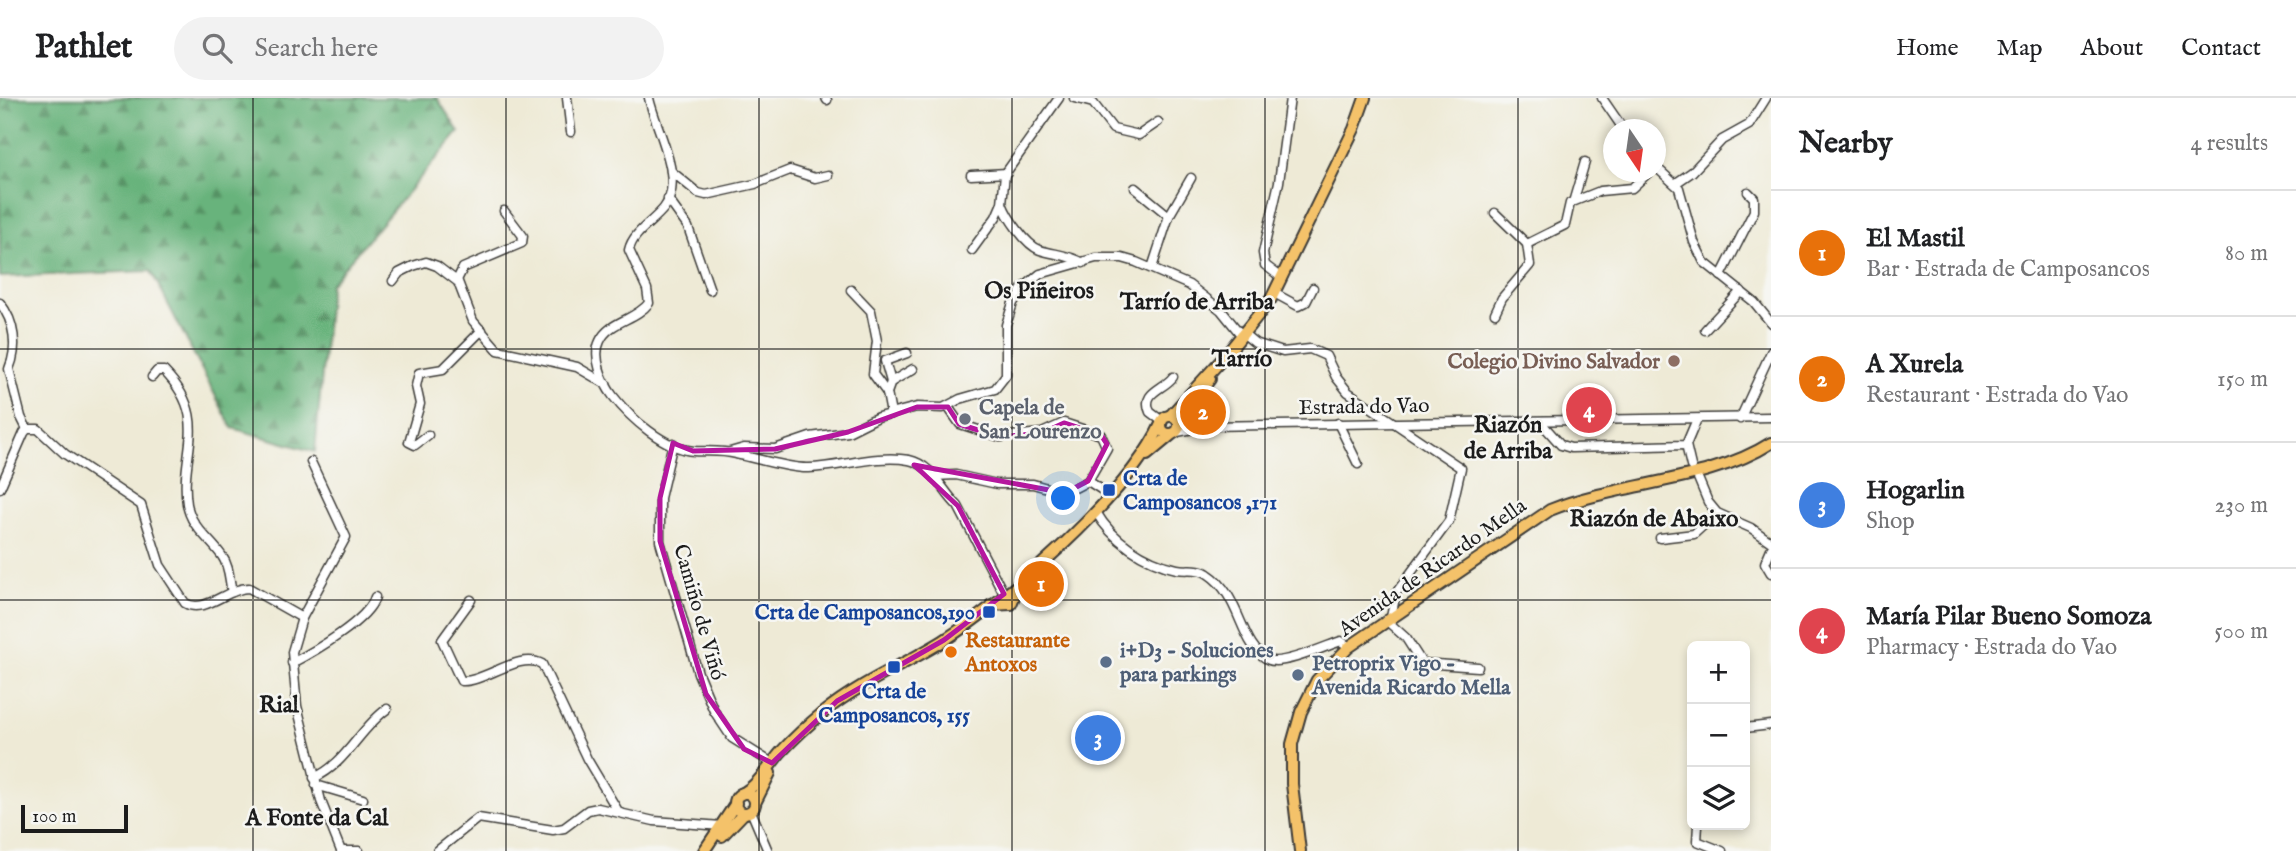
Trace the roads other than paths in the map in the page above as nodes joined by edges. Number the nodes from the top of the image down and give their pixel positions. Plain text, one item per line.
1 (567, 98) edge
2 (649, 98) edge
3 (1059, 98) edge
4 (1074, 98) edge
5 (1290, 98) edge
6 (1365, 98) edge
7 (1602, 98) edge
8 (1766, 98) edge
9 (1094, 100) edge
10 (1616, 119) edge
11 (1158, 122) dead end
12 (570, 132) dead end
13 (1585, 162) dead end
14 (671, 171) junction
15 (1007, 173) junction
16 (828, 175) dead end
17 (971, 175) dead end
18 (1666, 175) edge
19 (1191, 178) dead end
20 (1638, 182) edge
21 (1676, 183) junction
22 (1135, 188) dead end
23 (1748, 192) dead end
24 (668, 199) junction
25 (1574, 200) junction
26 (1002, 203) junction
27 (504, 211) dead end
28 (1495, 213) dead end
29 (1169, 216) junction
30 (1527, 244) junction
31 (972, 250) dead end
32 (1083, 262) junction
33 (1152, 268) junction
34 (1721, 276) junction
35 (1282, 278) junction
36 (457, 280) junction
37 (393, 281) dead end
38 (1313, 288) dead end
39 (710, 290) dead end
40 (852, 290) dead end
41 (1741, 291) junction
42 (1275, 293) junction
43 (0, 303) edge
44 (1495, 313) dead end
45 (1771, 323) edge
46 (482, 330) junction
47 (1705, 330) dead end
48 (1243, 335) junction
49 (1771, 352) edge
50 (907, 353) dead end
51 (1226, 355) junction
52 (913, 369) dead end
53 (152, 377) dead end
54 (1173, 377) dead end
55 (891, 382) junction
56 (606, 384) junction
57 (887, 393) junction
58 (948, 407) junction
59 (1189, 409) junction
60 (891, 414) junction
61 (1771, 417) edge
62 (1697, 419) junction
63 (1740, 419) junction
64 (1544, 421) junction
65 (1191, 422) junction
66 (1396, 423) junction
67 (1171, 424) junction
68 (1338, 424) junction
69 (1209, 426) junction
70 (27, 429) junction
71 (428, 435) dead end
72 (673, 443) junction
73 (1686, 445) junction
74 (1771, 445) edge
75 (729, 452) junction
76 (1740, 460) junction
77 (310, 462) dead end
78 (1358, 464) dead end
79 (1698, 474) junction
80 (935, 476) junction
81 (1660, 479) junction
82 (1088, 481) junction
83 (0, 488) edge
84 (1620, 489) junction
85 (1110, 495) junction
86 (1096, 512) junction
87 (1717, 513) junction
88 (1660, 538) dead end
89 (1771, 542) edge
90 (1771, 549) edge
91 (1771, 573) edge
92 (232, 592) junction
93 (375, 597) dead end
94 (1008, 599) junction
95 (471, 600) dead end
96 (302, 618) junction
97 (1389, 618) junction
98 (1349, 646) junction
99 (292, 663) junction
100 (1478, 667) dead end
101 (387, 709) dead end
102 (1771, 725) edge
103 (1750, 727) edge
104 (794, 740) junction
105 (772, 762) junction
106 (315, 782) junction
107 (363, 799) dead end
108 (738, 799) junction
109 (750, 809) junction
110 (618, 811) junction
111 (719, 825) junction
112 (1698, 830) edge
113 (1299, 849) edge
114 (341, 851) edge
115 (359, 851) edge
116 (437, 851) edge
117 (706, 851) edge
118 (768, 851) edge
119 (1722, 851) edge

1 - 12 street
2 - 14 street
3 - 15 street
4 - 9 street
5 - 35 street
6 - 35 main road
7 - 10 street
8 - 21 street
9 - 11 street
13 - 25 street
14 - 16 street
14 - 24 street
15 - 17 street
15 - 26 street
18 - 21 street
19 - 29 street
20 - 25 street
21 - 34 street
22 - 29 street
23 - 34 street
24 - 39 street
24 - 56 street
25 - 30 street
26 - 31 street
26 - 32 street
27 - 36 street
28 - 30 street
29 - 33 street
30 - 44 street
32 - 33 street
32 - 58 street
33 - 48 street
34 - 41 street
35 - 42 main road
36 - 37 street
36 - 46 street
38 - 42 street
40 - 57 street
41 - 45 street
41 - 47 street
42 - 48 main road
43 - 70 street
46 - 56 street
46 - 71 street
48 - 51 main road
48 - 66 street
49 - 63 street
50 - 55 street
51 - 59 main road
51 - 67 main road
52 - 55 street
53 - 92 street
54 - 67 street
55 - 57 street
56 - 72 street
57 - 60 street
58 - 60 street
58 - 82 street
59 - 65 street
59 - 67 main road
60 - 75 street
61 - 63 street, Estrada do Vao
62 - 63 street, Estrada do Vao
62 - 64 street, Estrada do Vao
62 - 73 street
64 - 66 street, Estrada do Vao
64 - 73 street
65 - 67 street, Estrada do Vao
65 - 69 street, Estrada do Vao
66 - 68 street, Estrada do Vao
66 - 97 street
67 - 69 street, Estrada do Vao
67 - 85 main road
68 - 69 street, Estrada do Vao
68 - 78 street
70 - 83 street
70 - 92 street
72 - 75 street
72 - 105 street, Camiño de Viñó
73 - 79 street
74 - 76 main road, Avenida de Ricardo Mella
74 - 79 main road, Avenida de Ricardo Mella
75 - 80 street
76 - 79 main road
76 - 81 main road, Avenida de Ricardo Mella
77 - 96 street
79 - 81 main road
79 - 84 main road, Avenida de Ricardo Mella
79 - 87 street
80 - 82 street
80 - 94 street
81 - 84 main road, Avenida de Ricardo Mella
82 - 85 street
84 - 97 main road, Avenida de Ricardo Mella
85 - 86 main road
86 - 94 main road
86 - 98 street
87 - 88 street
87 - 89 street
90 - 91 street
92 - 96 street
93 - 99 street
94 - 104 main road
95 - 110 street
96 - 99 street
97 - 98 main road, Avenida de Ricardo Mella
97 - 100 street
98 - 113 main road, Avenida de Ricardo Mella
99 - 106 street
101 - 106 street
102 - 103 street
104 - 105 main road
104 - 109 main road
105 - 108 main road
106 - 107 street
106 - 114 street
108 - 109 main road
108 - 109 main road
108 - 111 main road
109 - 117 main road
109 - 118 street
110 - 111 street
110 - 116 street
111 - 117 main road
112 - 119 street
114 - 115 street

